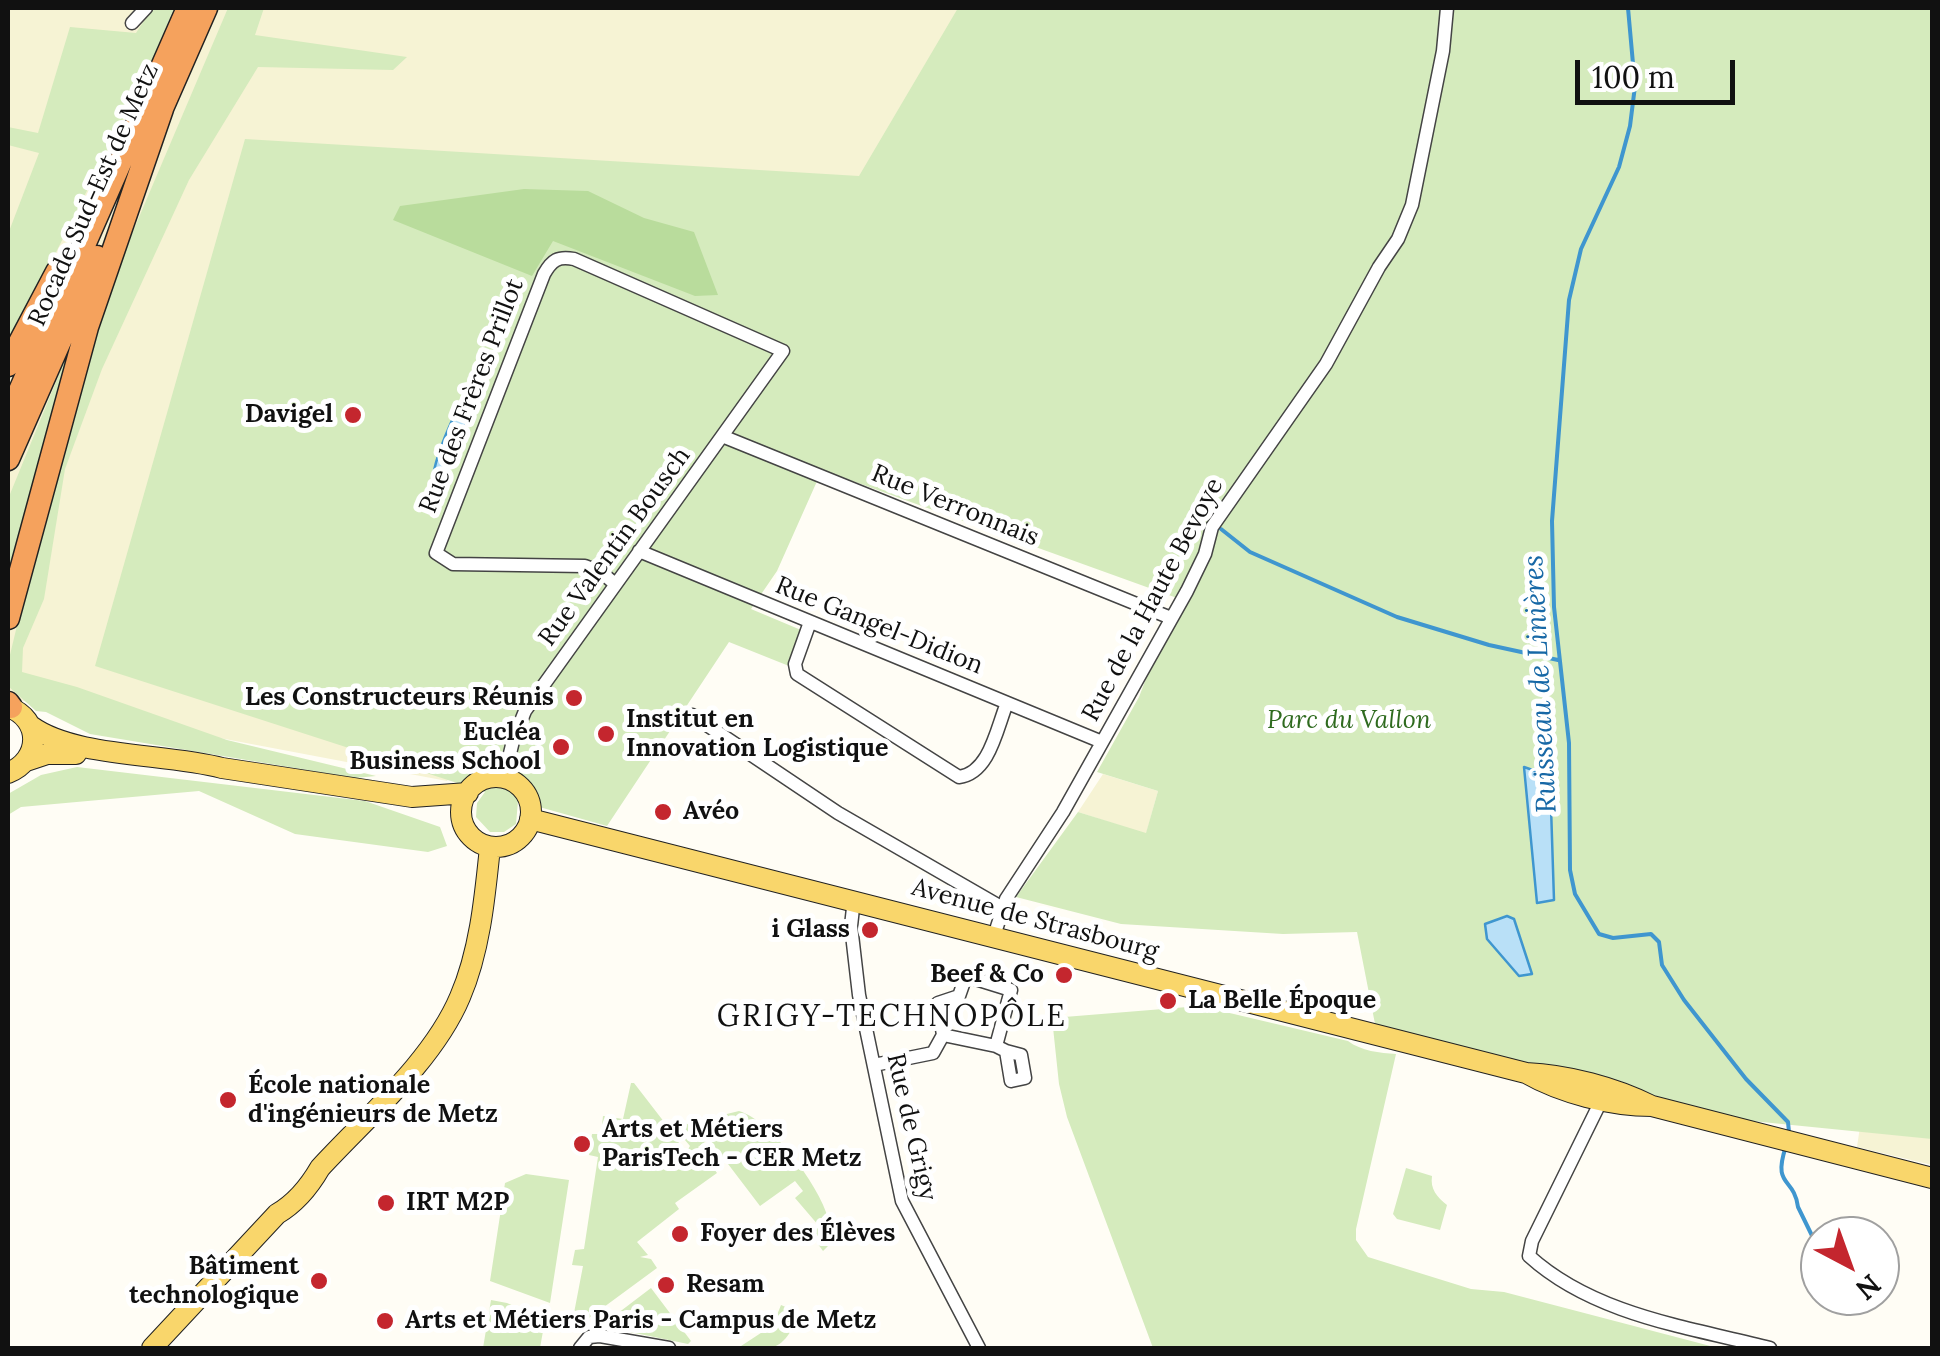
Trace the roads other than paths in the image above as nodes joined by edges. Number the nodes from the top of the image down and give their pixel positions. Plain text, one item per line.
1 (146, 8) edge
2 (188, 8) edge
3 (206, 8) edge
4 (1447, 8) edge
5 (132, 23) dead end
6 (156, 102) junction
7 (783, 351) joint
8 (8, 365) edge
9 (8, 418) edge
10 (722, 436) junction
11 (8, 460) edge
12 (639, 551) junction
13 (615, 584) junction
14 (8, 618) edge
15 (1171, 618) junction
16 (810, 622) junction
17 (1008, 702) junction
18 (9, 706) edge
19 (692, 715) dead end
20 (31, 726) junction
21 (1102, 742) junction
22 (26, 762) junction
23 (222, 768) junction
24 (8, 773) edge
25 (504, 778) junction
26 (468, 793) junction
27 (412, 797) junction
28 (530, 819) junction
29 (463, 823) junction
30 (490, 847) junction
31 (854, 899) junction
32 (1001, 908) junction
33 (994, 936) junction
34 (943, 1035) junction
35 (874, 1065) junction
36 (1526, 1073) junction
37 (1602, 1099) junction
38 (1652, 1106) junction
39 (1932, 1178) edge
40 (152, 1348) edge
41 (580, 1348) edge
42 (669, 1348) edge
43 (979, 1348) edge
44 (1770, 1348) edge

1 - 5 street
2 - 6 highway, Rocade Sud-Est de Metz
3 - 6 highway, Rocade Sud-Est de Metz
4 - 15 street, Rue de la Haute Bevoye
6 - 8 highway
6 - 9 highway, Rocade Sud-Est de Metz
6 - 11 highway, Rocade Sud-Est de Metz
6 - 14 highway
7 - 10 street, Rue Valentin Bousch
7 - 13 street, Rue des Frères Prillot
10 - 12 street, Rue Valentin Bousch
10 - 15 street, Rue Verronnais
12 - 13 street, Rue Valentin Bousch
12 - 16 street, Rue Gangel-Didion
13 - 25 street, Rue Valentin Bousch
15 - 21 street, Rue de la Haute Bevoye
16 - 17 street, Rue Gangel-Didion
16 - 17 street
17 - 21 street, Rue Gangel-Didion
18 - 20 main road
19 - 32 street
20 - 22 main road
20 - 23 main road
21 - 32 street, Rue de la Haute Bevoye
22 - 23 main road
22 - 24 main road
23 - 27 main road
25 - 26 main road
25 - 28 main road
26 - 27 main road
26 - 29 main road
27 - 29 main road
28 - 30 main road
28 - 31 main road, Avenue de Strasbourg
29 - 30 main road
30 - 40 main road
31 - 33 main road, Avenue de Strasbourg
31 - 35 street, Rue de Grigy
32 - 33 street, Rue de la Haute Bevoye
33 - 36 main road, Avenue de Strasbourg
34 - 34 street
34 - 35 street
35 - 43 street, Rue de Grigy
36 - 37 main road, Avenue de Strasbourg
36 - 38 main road, Avenue de Strasbourg
37 - 38 main road, Avenue de Strasbourg
37 - 44 street
38 - 39 main road, Avenue de Strasbourg
41 - 42 street

